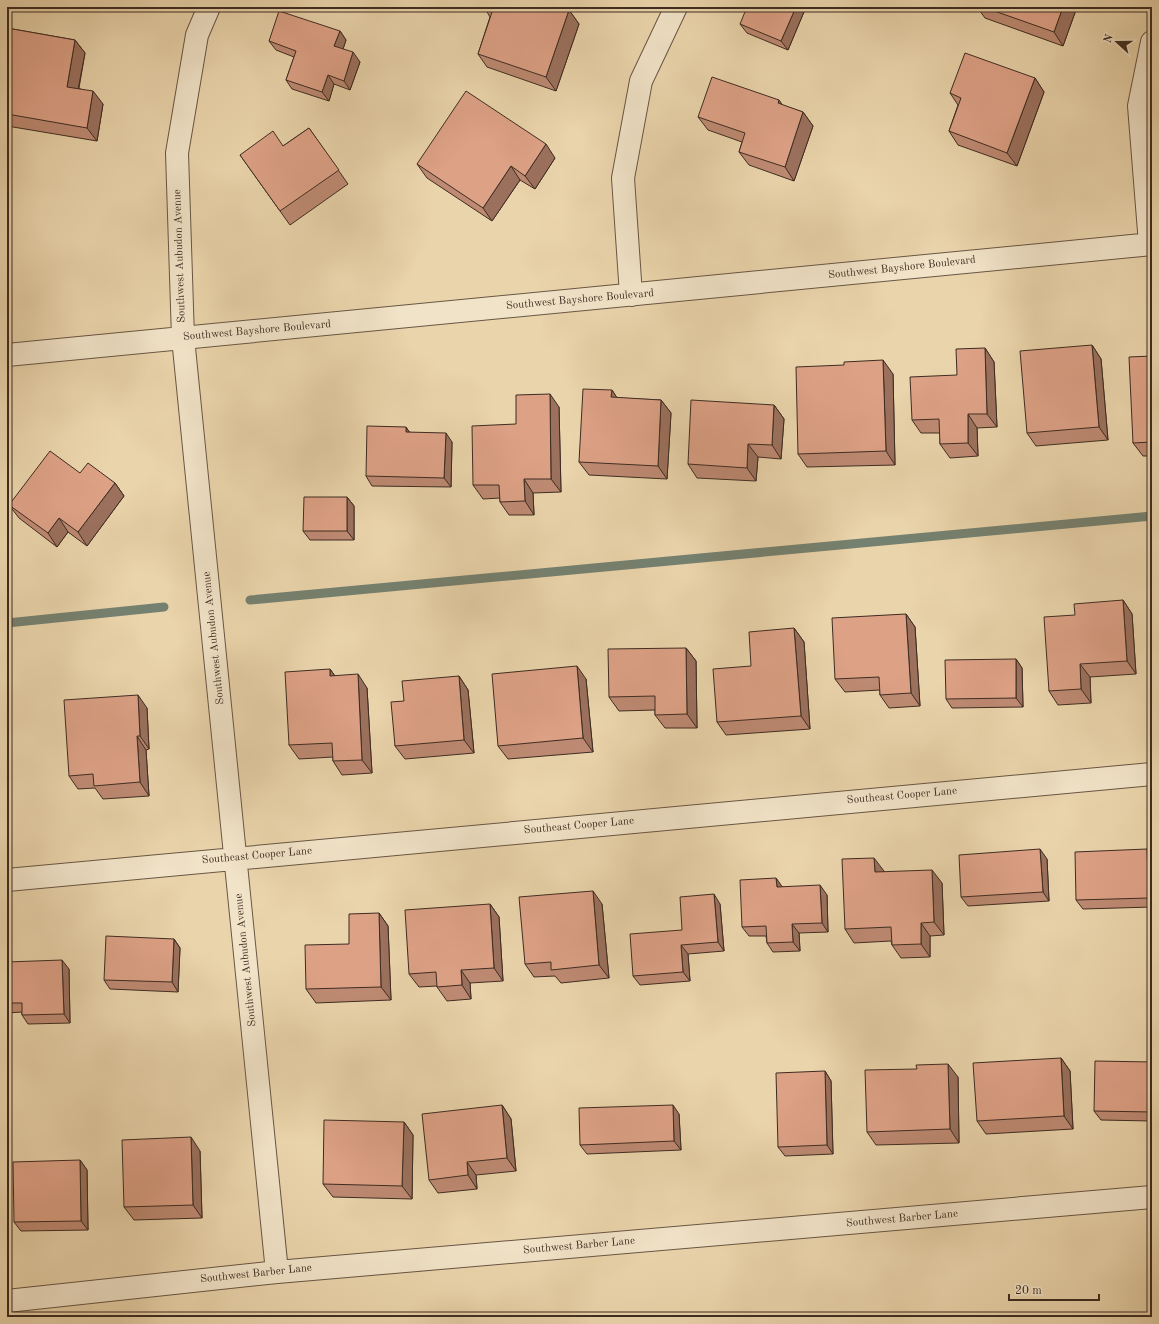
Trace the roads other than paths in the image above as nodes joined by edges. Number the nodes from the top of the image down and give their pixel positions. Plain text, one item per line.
1 (209, 7) edge
2 (676, 7) edge
3 (1152, 42) edge
4 (1151, 244) edge
5 (631, 295) junction
6 (183, 338) junction
7 (7, 355) edge
8 (1152, 774) edge
9 (236, 858) junction
10 (7, 880) edge
11 (1152, 1197) edge
12 (277, 1272) junction
13 (7, 1301) edge

1 - 6 street, Southwest Aubudon Avenue
2 - 5 street
3 - 4 street
4 - 5 street, Southwest Bayshore Boulevard
5 - 6 street, Southwest Bayshore Boulevard
6 - 7 street, Southwest Bayshore Boulevard
6 - 9 street, Southwest Aubudon Avenue
8 - 9 street, Southeast Cooper Lane
9 - 10 street, Southeast Cooper Lane
9 - 12 street, Southwest Aubudon Avenue
11 - 12 street, Southwest Barber Lane
12 - 13 street, Southwest Barber Lane

